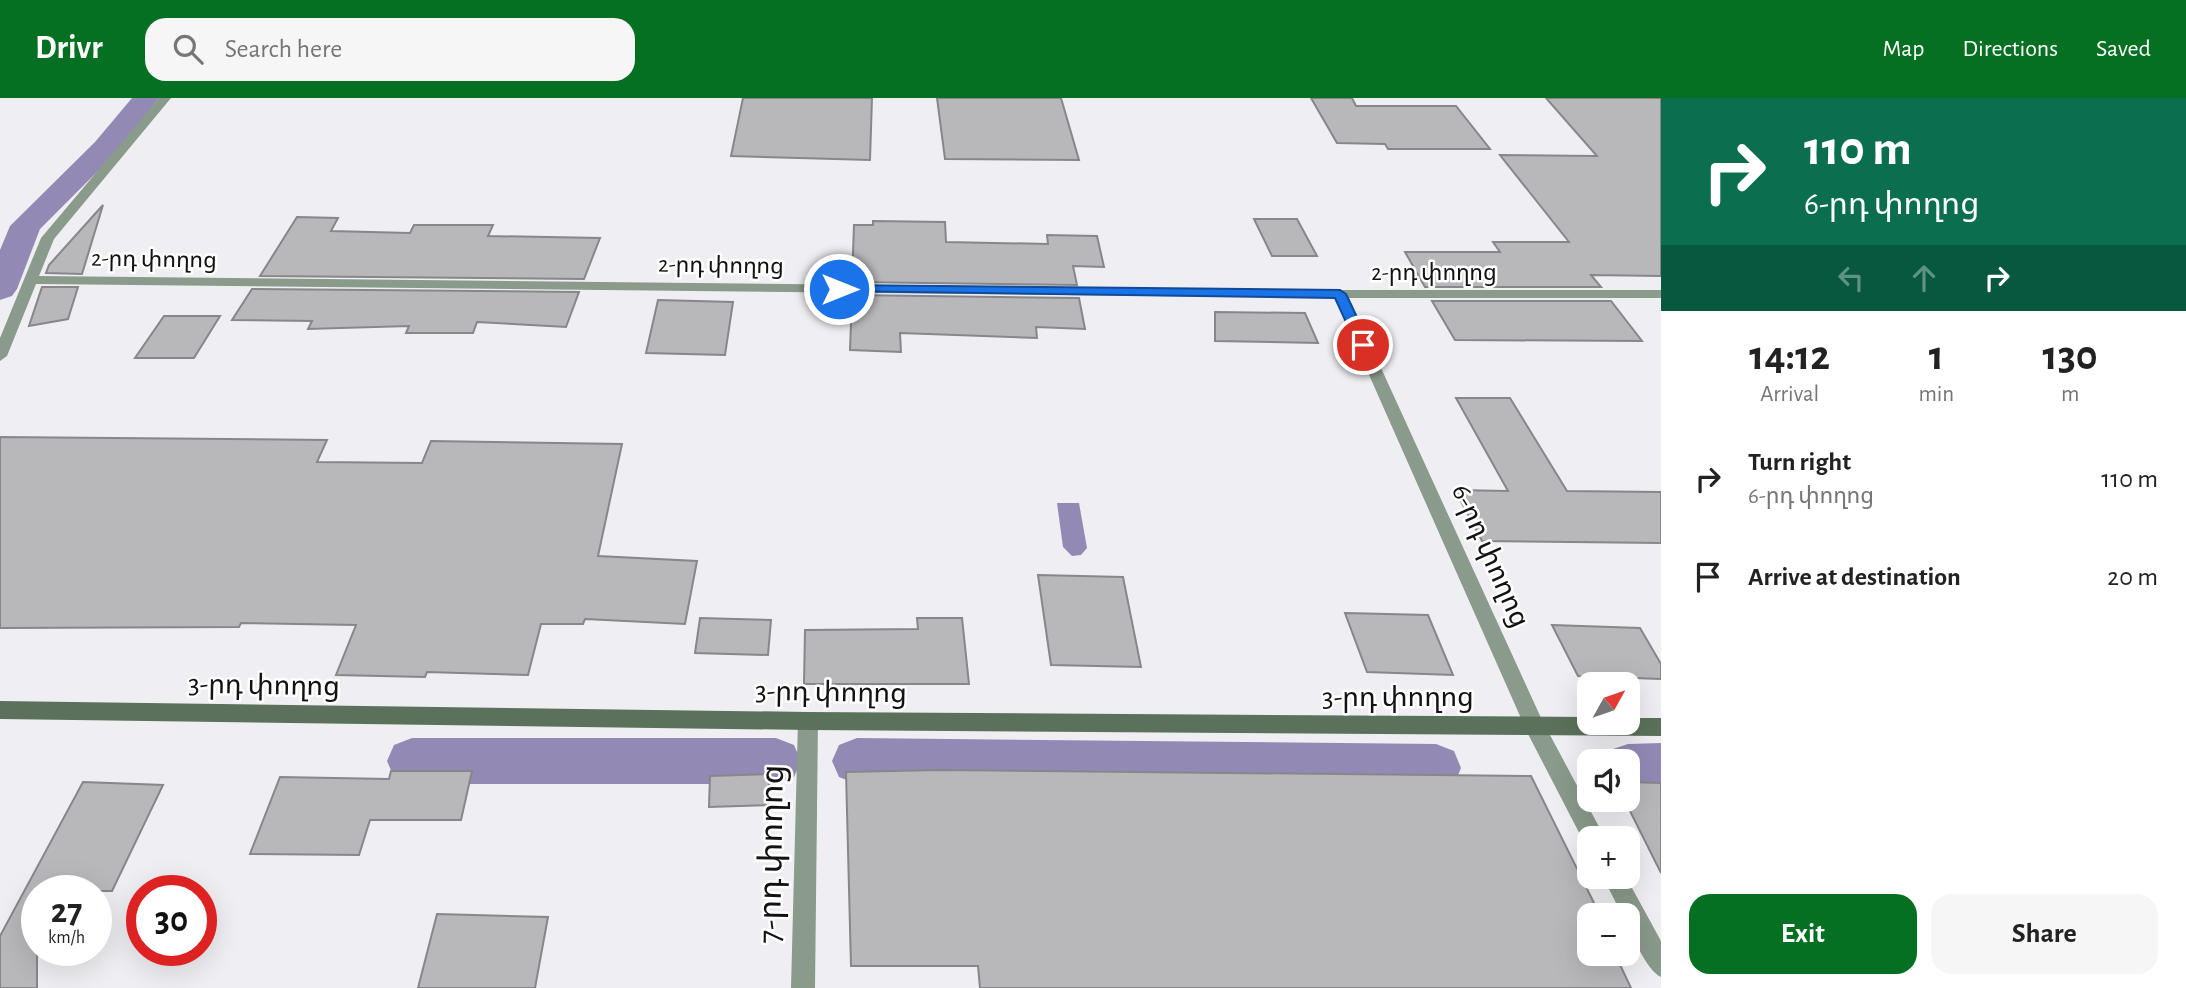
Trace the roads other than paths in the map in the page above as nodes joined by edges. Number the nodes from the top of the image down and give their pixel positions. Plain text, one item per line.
1 (165, 98) edge
2 (32, 280) junction
3 (1340, 294) junction
4 (1661, 294) edge
5 (0, 356) edge
6 (0, 710) edge
7 (807, 721) junction
8 (1535, 727) junction
9 (1661, 727) edge
10 (1588, 826) edge
11 (1620, 889) edge
12 (1661, 965) edge
13 (803, 988) edge

1 - 2 street
2 - 3 street, 2-րդ փողոց
2 - 5 street
3 - 4 street, 2-րդ փողոց
3 - 8 street, 6-րդ փողոց
6 - 7 main road, 3-րդ փողոց
7 - 8 main road, 3-րդ փողոց
7 - 13 street, 7-րդ փողոց
8 - 9 main road, 3-րդ փողոց
8 - 10 street, 6-րդ փողոց
11 - 12 street

